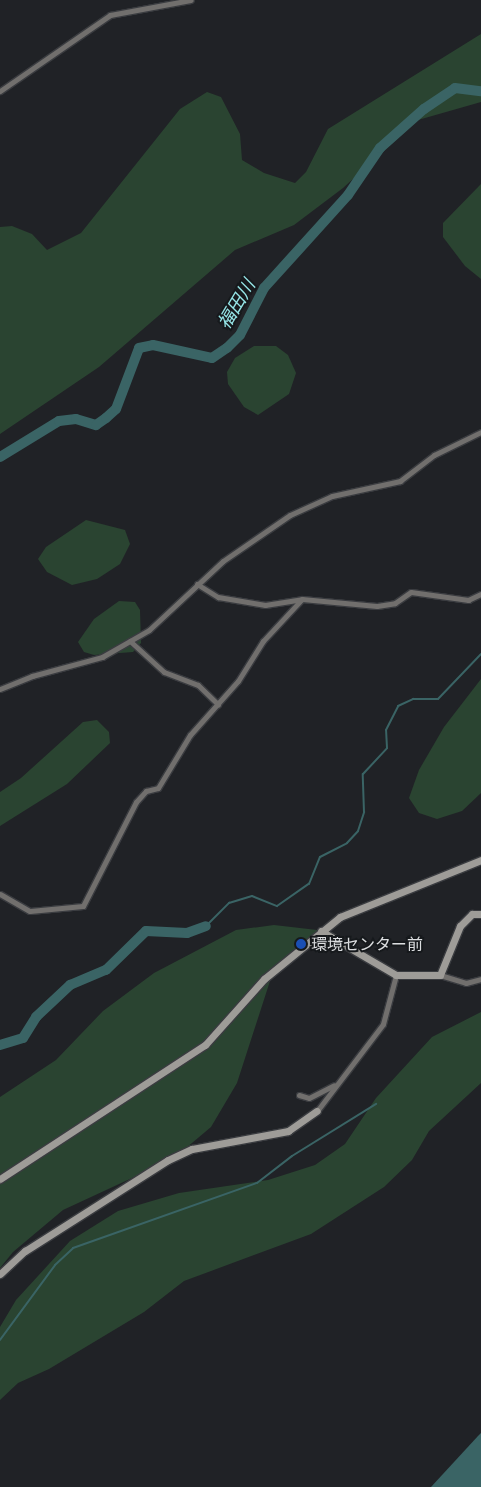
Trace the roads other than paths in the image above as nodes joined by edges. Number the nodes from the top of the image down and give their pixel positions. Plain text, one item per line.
1 (191, 0) edge
2 (0, 91) edge
3 (481, 432) edge
4 (197, 584) junction
5 (481, 594) edge
6 (302, 600) junction
7 (130, 640) junction
8 (0, 690) edge
9 (218, 704) junction
10 (481, 860) edge
11 (0, 894) edge
12 (481, 914) edge
13 (321, 931) junction
14 (396, 975) junction
15 (440, 975) junction
16 (481, 979) edge
17 (337, 1083) junction
18 (299, 1095) dead end
19 (316, 1111) joint
20 (0, 1179) edge
21 (0, 1274) edge

1 - 2 street
3 - 4 street
4 - 6 street
4 - 7 street
5 - 6 street
6 - 9 street
7 - 8 street
7 - 9 street
9 - 11 street
10 - 13 street
12 - 15 street
13 - 14 street
13 - 20 street
14 - 15 street
14 - 17 street
15 - 16 street
17 - 18 street
17 - 19 street
19 - 21 street

